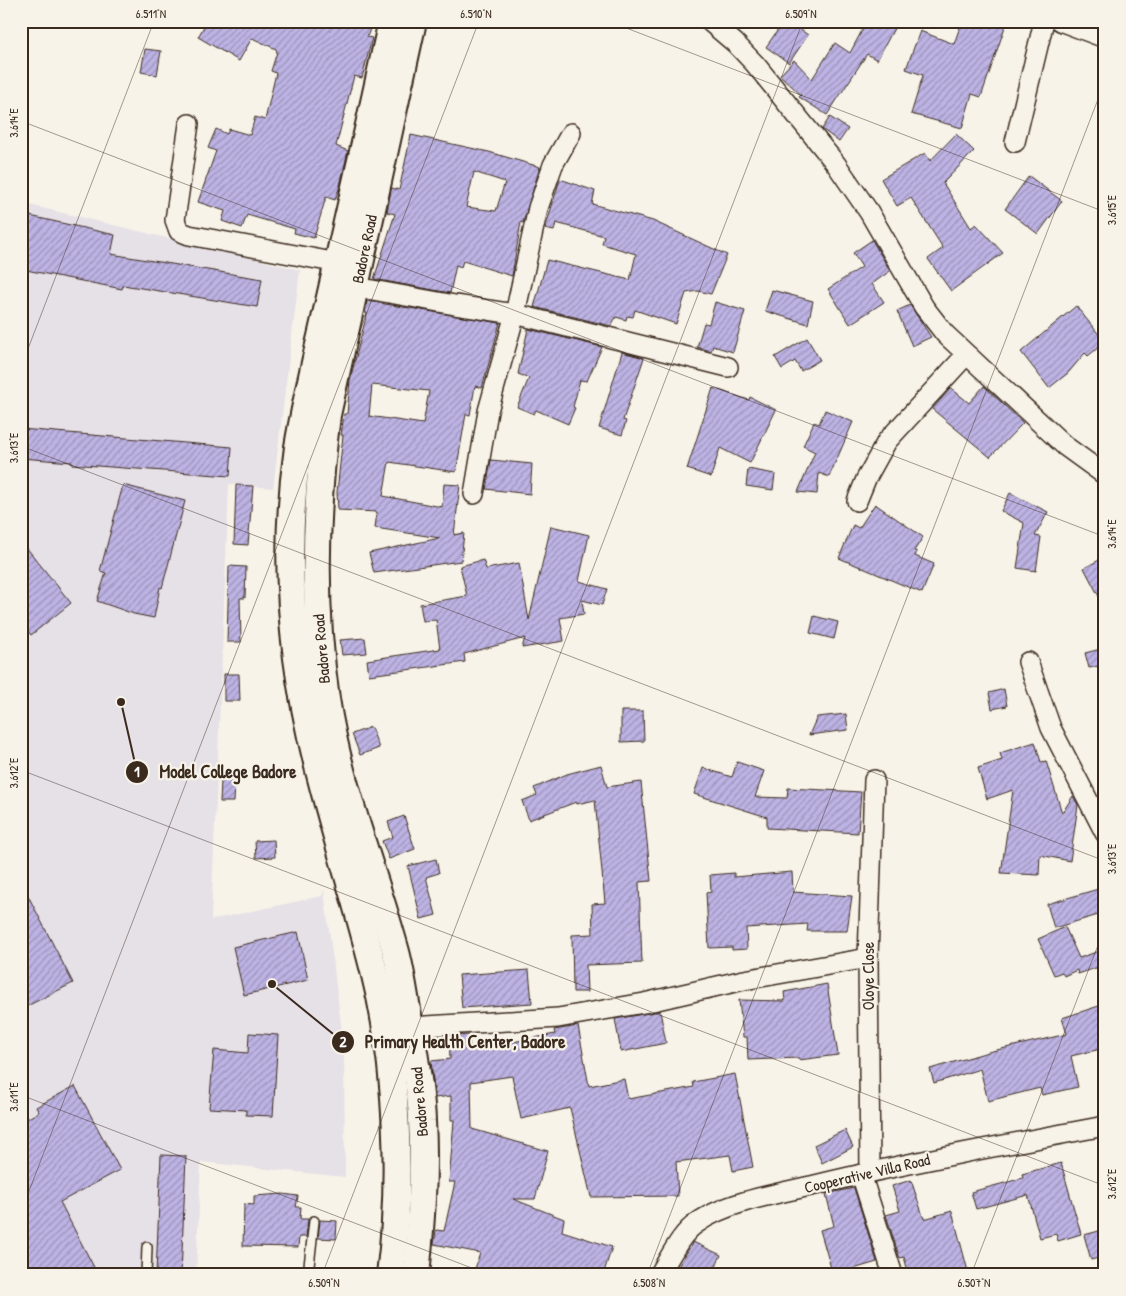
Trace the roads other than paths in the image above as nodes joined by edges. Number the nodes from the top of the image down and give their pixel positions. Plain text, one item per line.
1 (392, 21) edge
2 (413, 21) edge
3 (709, 21) edge
4 (1044, 21) edge
5 (1060, 21) edge
6 (1105, 38) edge
7 (189, 124) dead end
8 (571, 133) dead end
9 (1015, 142) dead end
10 (338, 263) junction
11 (356, 287) junction
12 (515, 314) junction
13 (966, 355) junction
14 (728, 367) dead end
15 (1105, 475) edge
16 (474, 494) dead end
17 (857, 502) dead end
18 (1028, 662) dead end
19 (874, 780) dead end
20 (1105, 833) edge
21 (868, 958) junction
22 (410, 1027) junction
23 (1105, 1126) edge
24 (866, 1173) junction
25 (314, 1221) dead end
26 (147, 1247) dead end
27 (146, 1275) edge
28 (308, 1275) edge
29 (390, 1275) edge
30 (416, 1275) edge
31 (659, 1275) edge
32 (893, 1275) edge

1 - 10 main road, Badore Road
2 - 11 main road, Badore Road
3 - 13 street
4 - 9 street
5 - 6 street
7 - 10 street
8 - 12 street
10 - 29 main road, Badore Road
11 - 12 street
11 - 22 main road, Badore Road
12 - 14 street
12 - 16 street
13 - 15 street
13 - 17 street
18 - 20 street
19 - 21 street, Oloye Close
21 - 22 street
21 - 24 street, Oloye Close
22 - 30 main road, Badore Road
23 - 24 street, Cooperative Villa Road
24 - 31 street, Cooperative Villa Road
24 - 32 street, Oloye Close
25 - 28 lane
26 - 27 lane

